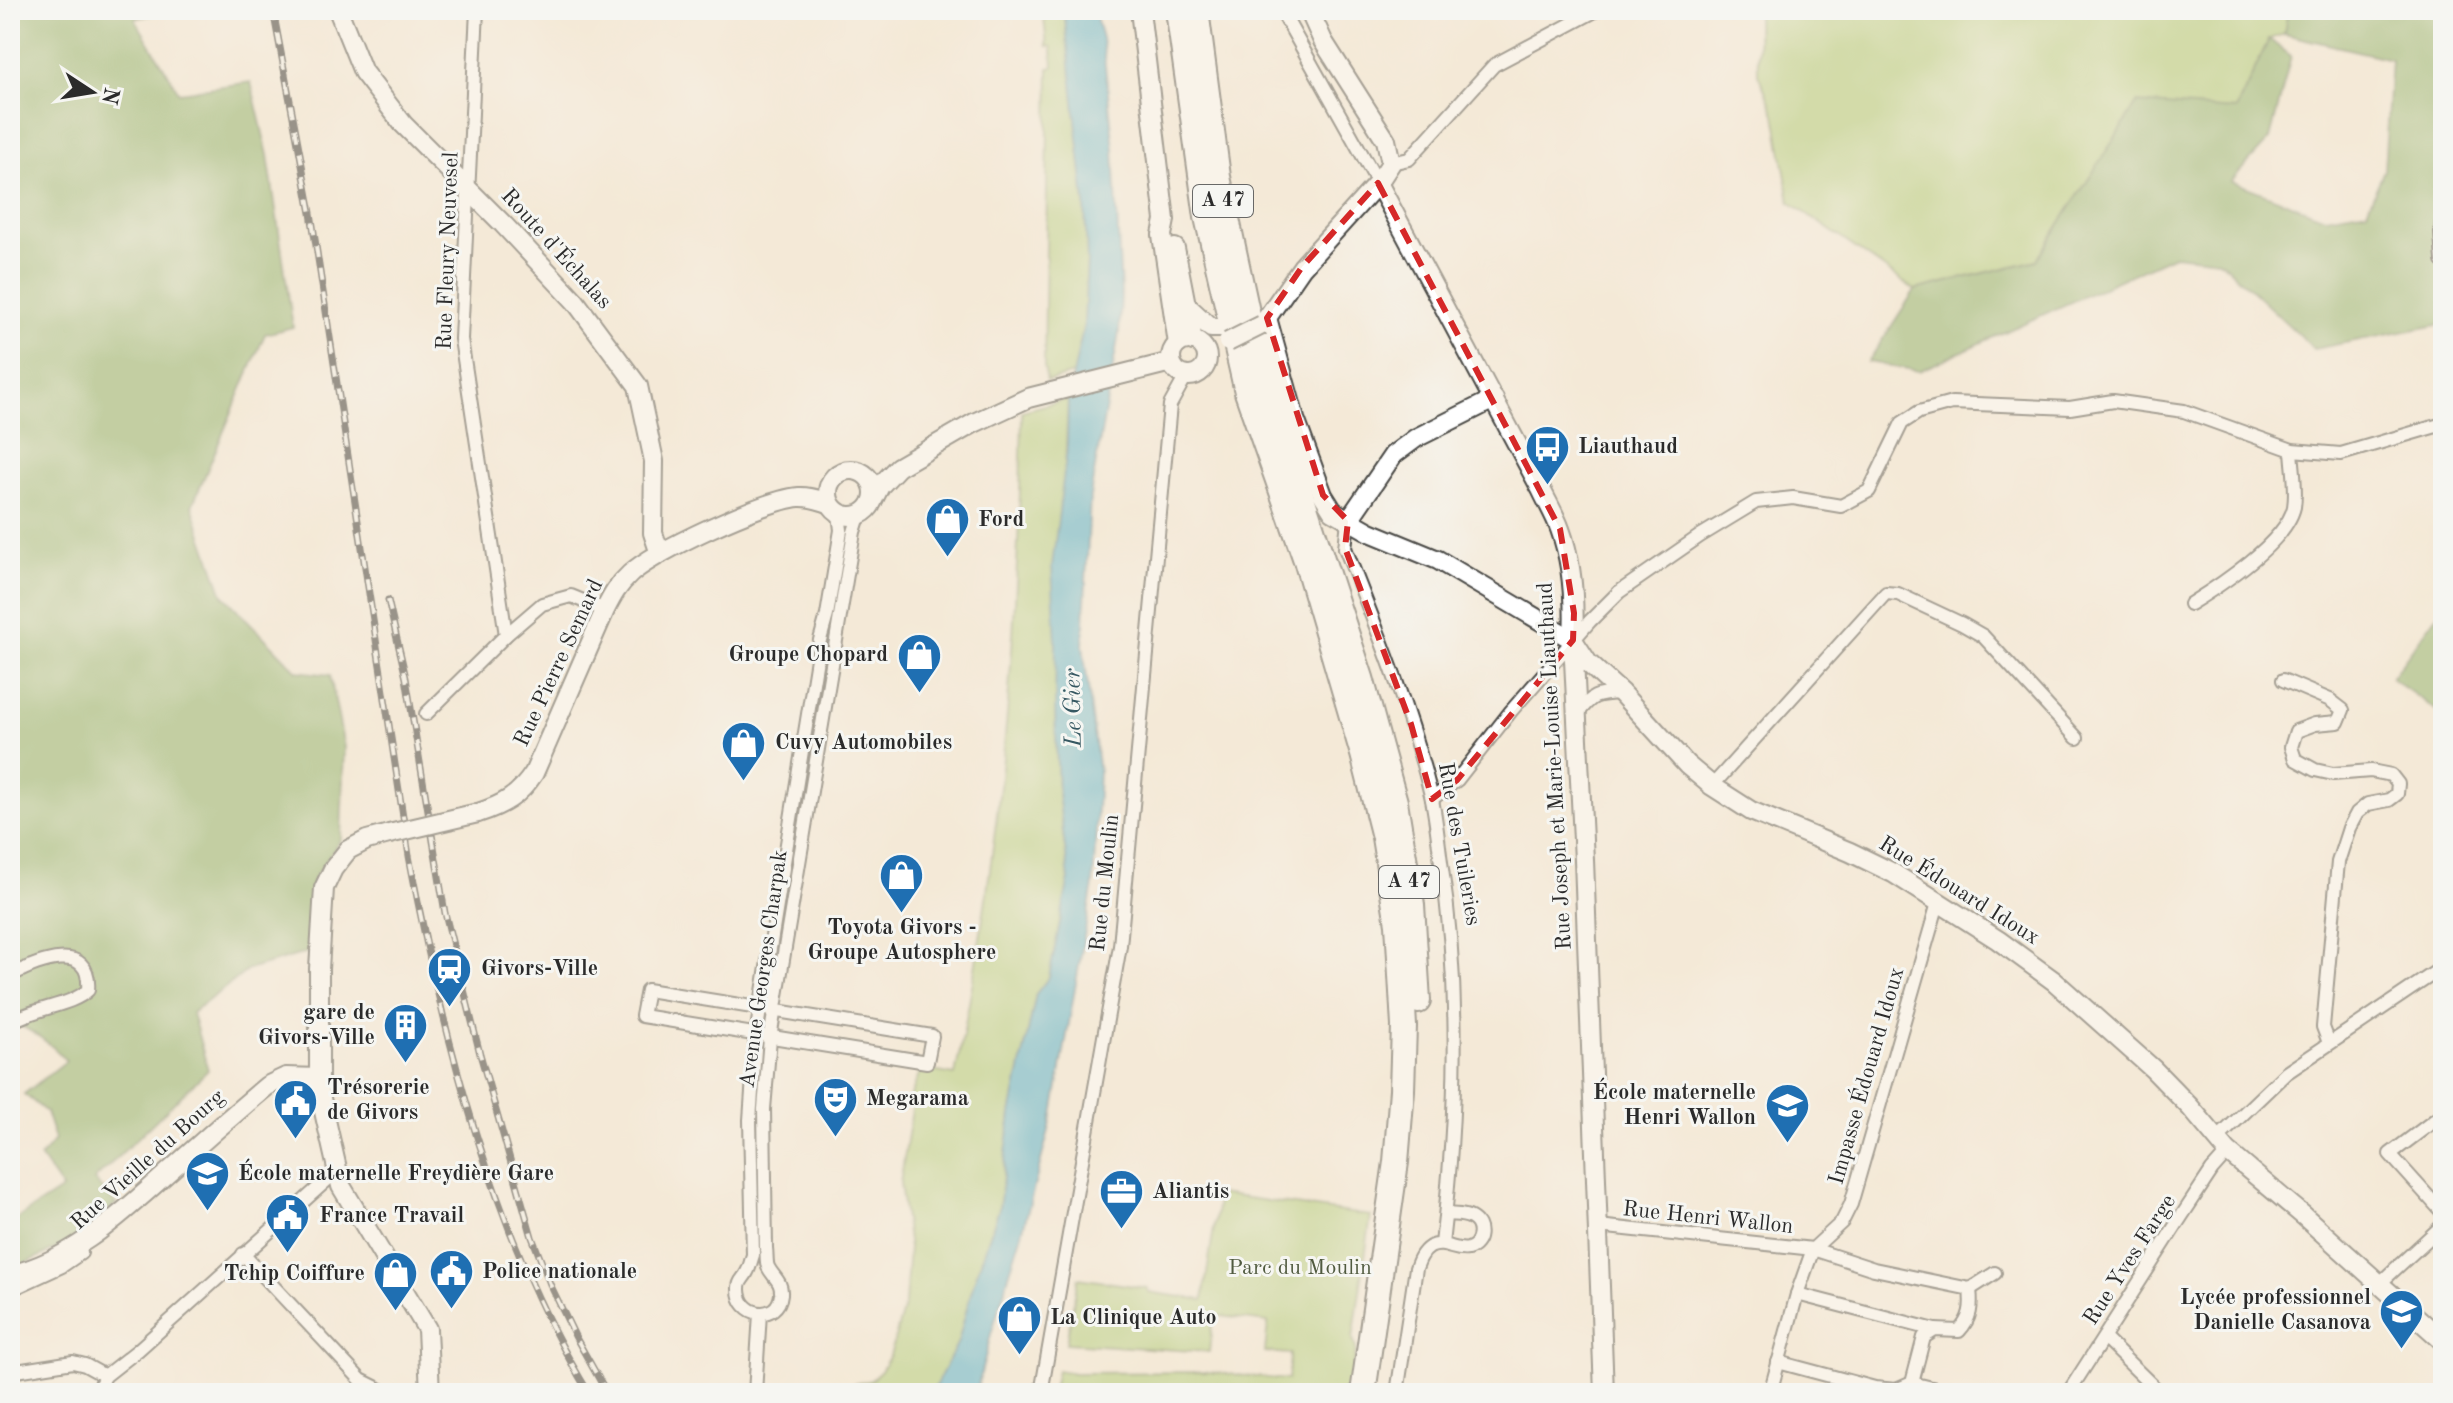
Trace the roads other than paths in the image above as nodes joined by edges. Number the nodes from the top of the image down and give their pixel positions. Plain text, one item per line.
1 (338, 10) edge
2 (477, 10) edge
3 (1140, 10) edge
4 (1178, 10) edge
5 (1196, 10) edge
6 (1281, 10) edge
7 (1309, 10) edge
8 (1597, 10) edge
9 (1391, 163) junction
10 (1378, 183) junction
11 (469, 189) junction
12 (2443, 207) edge
13 (1165, 220) junction
14 (2443, 261) edge
15 (1187, 306) junction
16 (1262, 322) junction
17 (1225, 338) junction
18 (1193, 346) junction
19 (1171, 362) junction
20 (1186, 376) junction
21 (1494, 399) junction
22 (2443, 424) edge
23 (2292, 450) junction
24 (898, 467) junction
25 (860, 471) junction
26 (832, 480) junction
27 (874, 498) junction
28 (780, 501) junction
29 (834, 508) junction
30 (859, 516) junction
31 (1348, 521) junction
32 (660, 554) junction
33 (2190, 604) dead end
34 (605, 610) junction
35 (506, 635) junction
36 (1573, 640) junction
37 (2283, 680) dead end
38 (1621, 693) junction
39 (426, 714) dead end
40 (1577, 715) junction
41 (2077, 738) dead end
42 (1712, 786) junction
43 (1432, 799) junction
44 (1938, 903) junction
45 (2443, 967) edge
46 (10, 976) edge
47 (767, 1009) junction
48 (10, 1023) edge
49 (756, 1035) junction
50 (770, 1038) junction
51 (2329, 1043) junction
52 (319, 1078) junction
53 (2443, 1114) edge
54 (2222, 1145) junction
55 (337, 1171) junction
56 (153, 1186) junction
57 (2443, 1213) edge
58 (1446, 1214) junction
59 (2443, 1225) edge
60 (1598, 1226) junction
61 (1442, 1244) junction
62 (1813, 1249) junction
63 (243, 1254) junction
64 (1995, 1273) dead end
65 (10, 1275) edge
66 (2379, 1284) junction
67 (1970, 1289) junction
68 (10, 1290) edge
69 (1797, 1294) junction
70 (760, 1313) junction
71 (1935, 1330) junction
72 (2104, 1338) junction
73 (2443, 1341) edge
74 (1778, 1362) junction
75 (10, 1372) edge
76 (105, 1376) junction
77 (1912, 1383) junction
78 (97, 1393) edge
79 (387, 1393) edge
80 (430, 1393) edge
81 (755, 1393) edge
82 (1041, 1393) edge
83 (1363, 1393) edge
84 (1380, 1393) edge
85 (1397, 1393) edge
86 (1604, 1393) edge
87 (1770, 1393) edge
88 (1952, 1393) edge
89 (2068, 1393) edge
90 (2160, 1393) edge

1 - 11 main road, Route d'Échalas
2 - 11 street, Rue Fleury Neuvesel
3 - 13 main road
4 - 83 highway, A 47
5 - 84 highway, A 47
6 - 10 street
7 - 9 main road
8 - 9 street
9 - 10 main road
10 - 16 main road
10 - 21 main road, Rue Joseph et Marie-Louise Liauthaud
11 - 32 main road, Route d'Échalas
11 - 35 street, Rue Fleury Neuvesel
12 - 14 street
13 - 15 main road
13 - 18 main road
15 - 17 main road
15 - 18 main road
16 - 17 main road, bridge
16 - 31 main road
17 - 18 main road
18 - 19 main road
18 - 20 main road
19 - 20 main road
19 - 24 main road
20 - 82 street, Rue du Moulin
21 - 31 main road
21 - 36 main road, Rue Joseph et Marie-Louise Liauthaud
22 - 23 street
23 - 33 street
23 - 36 street
24 - 25 main road
24 - 27 main road
25 - 26 main road
25 - 27 main road
26 - 28 main road, Rue Pierre Semard
26 - 29 main road
27 - 30 main road
28 - 29 main road, Rue Pierre Semard
28 - 32 main road, Rue Pierre Semard
29 - 30 main road
29 - 47 street, Avenue Georges Charpak
30 - 47 street, Avenue Georges Charpak
31 - 36 main road
31 - 43 street, Rue des Tuileries
32 - 34 main road, Rue Pierre Semard
34 - 35 street
34 - 52 main road, Rue Pierre Semard, bridge
35 - 39 street
36 - 38 main road, Rue Édouard Idoux
36 - 40 main road, Rue Joseph et Marie-Louise Liauthaud
36 - 43 street
37 - 51 street
38 - 40 street
38 - 42 main road, Rue Édouard Idoux
40 - 60 main road, Rue Joseph et Marie-Louise Liauthaud
41 - 42 street
42 - 44 main road, Rue Édouard Idoux
43 - 58 street, Rue des Tuileries
44 - 54 main road, Rue Édouard Idoux
44 - 62 street, Impasse Édouard Idoux
45 - 51 street, Rue Yves Farge
46 - 48 street
47 - 49 street, Avenue Georges Charpak
47 - 49 street
47 - 50 street, Avenue Georges Charpak
47 - 50 street
49 - 50 street
49 - 70 street, Avenue Georges Charpak
50 - 70 street, Avenue Georges Charpak
51 - 54 street, Rue Yves Farge
52 - 55 main road
52 - 56 main road, Rue Vieille du Bourg
53 - 57 street
54 - 66 main road, Rue Édouard Idoux
54 - 72 street, Rue Yves Farge
55 - 63 street
55 - 80 main road
56 - 65 main road
56 - 68 street, Rue Vieille du Bourg
58 - 61 street, Rue des Tuileries
58 - 61 street
59 - 66 street
60 - 62 street, Rue Henri Wallon
60 - 86 main road, Rue Joseph et Marie-Louise Liauthaud
61 - 85 street
62 - 67 street, Rue Henri Wallon
62 - 69 street
63 - 76 street
63 - 79 street
64 - 67 street
66 - 73 main road, Rue Édouard Idoux
67 - 71 street
69 - 71 street
69 - 74 street
70 - 81 street
71 - 77 street
72 - 89 street, Rue Yves Farge
72 - 90 street
74 - 77 street
74 - 87 street
75 - 76 street
76 - 78 street
77 - 88 street

